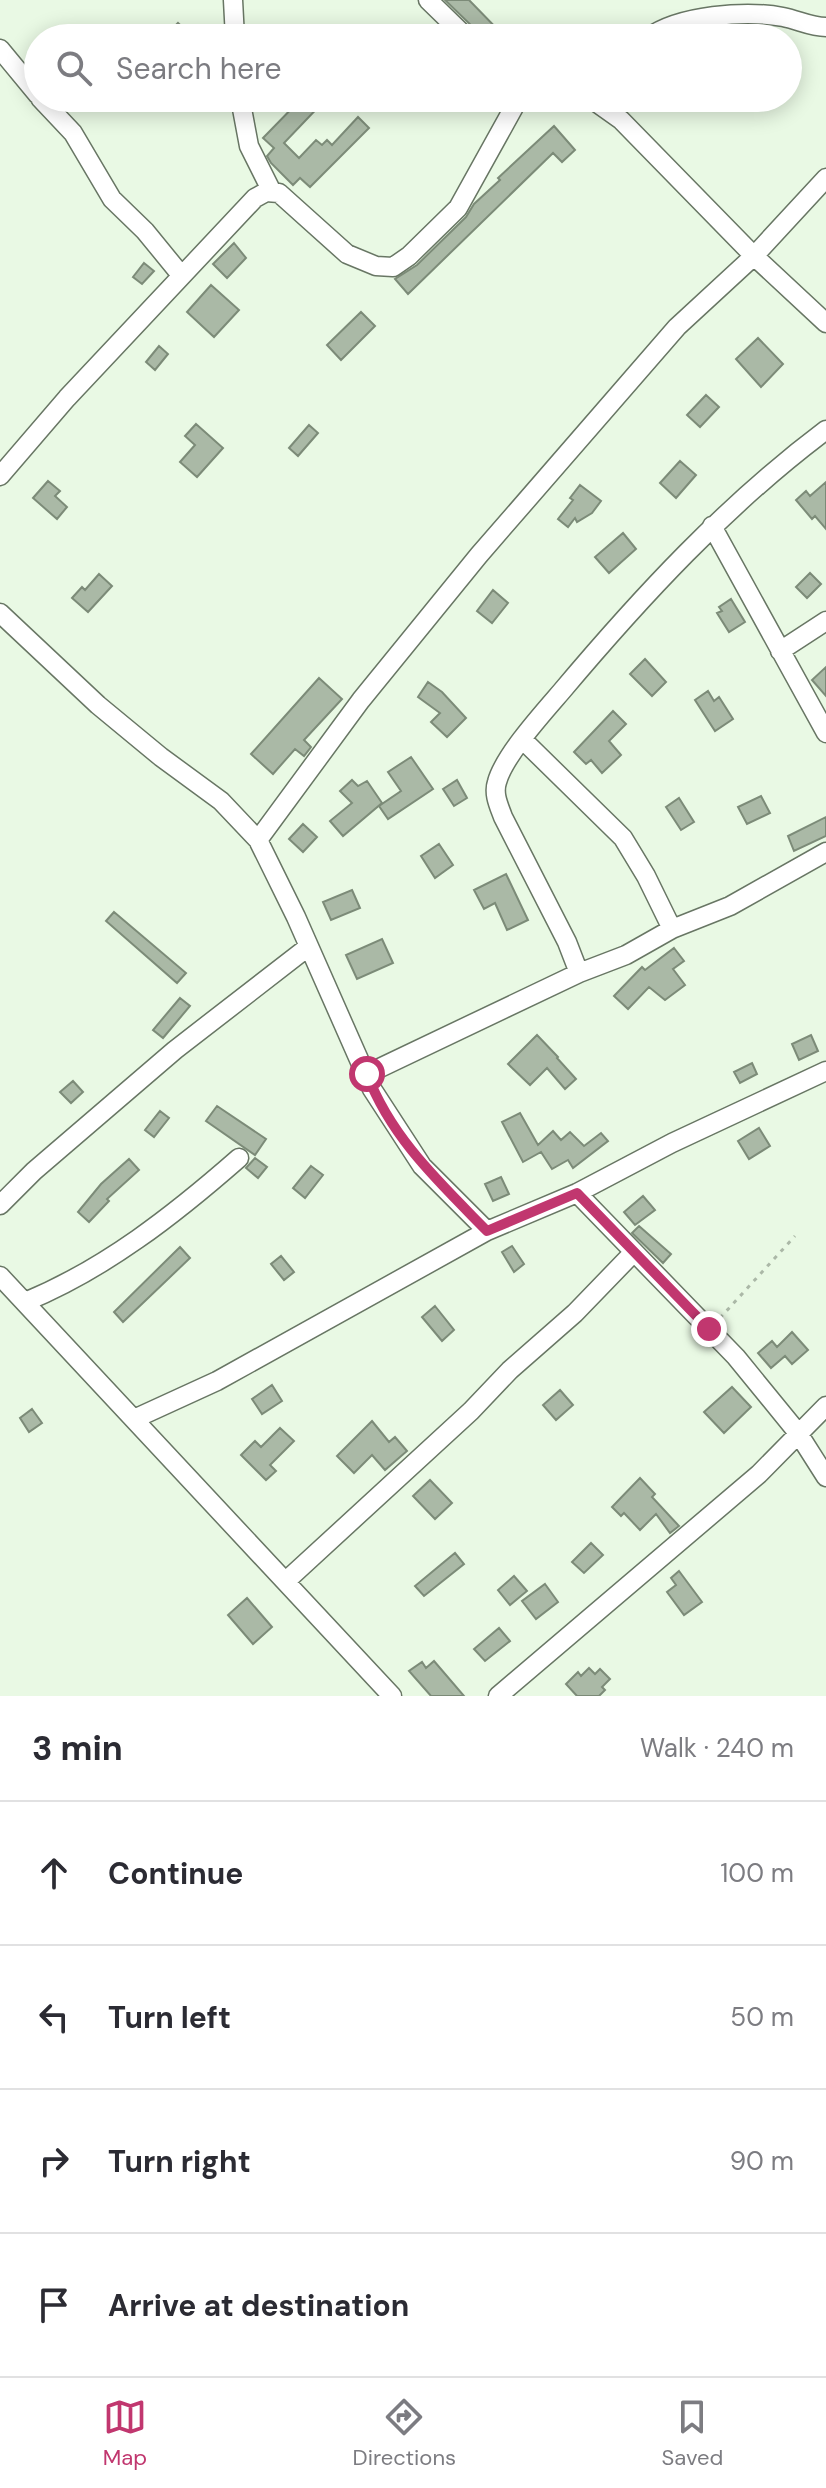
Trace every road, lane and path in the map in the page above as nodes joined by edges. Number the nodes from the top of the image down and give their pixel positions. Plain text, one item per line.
1 (233, 0) edge
2 (428, 0) edge
3 (234, 24) edge
4 (453, 24) edge
5 (675, 24) edge
6 (826, 27) edge
7 (0, 49) edge
8 (24, 79) edge
9 (53, 112) edge
10 (243, 112) edge
11 (511, 112) edge
12 (610, 112) edge
13 (826, 178) edge
14 (272, 192) junction
15 (754, 256) junction
16 (181, 275) junction
17 (826, 323) edge
18 (826, 430) edge
19 (0, 476) edge
20 (712, 526) junction
21 (0, 613) edge
22 (826, 621) edge
23 (780, 651) junction
24 (826, 733) edge
25 (523, 740) junction
26 (258, 840) junction
27 (826, 852) edge
28 (672, 929) junction
29 (308, 947) junction
30 (579, 973) junction
31 (826, 1071) edge
32 (367, 1074) junction
33 (239, 1158) dead end
34 (577, 1193) junction
35 (0, 1205) edge
36 (487, 1231) junction
37 (795, 1236) dead end
38 (633, 1253) junction
39 (0, 1276) edge
40 (25, 1302) junction
41 (709, 1329) junction
42 (826, 1406) edge
43 (134, 1419) junction
44 (798, 1433) junction
45 (826, 1477) edge
46 (286, 1581) junction
47 (392, 1696) edge
48 (498, 1696) edge

1 - 3 street
2 - 4 street
5 - 6 street
7 - 8 street
9 - 16 street
10 - 14 street
11 - 14 street
12 - 15 street
13 - 15 street
14 - 16 street
15 - 17 street
15 - 26 street
16 - 19 street
18 - 20 street
20 - 23 street
20 - 25 street
21 - 26 street
22 - 23 street
23 - 24 street
25 - 28 street
25 - 30 street
26 - 29 street
27 - 28 street
28 - 30 street
29 - 32 street
29 - 35 street
30 - 32 street
31 - 34 street
32 - 36 street
33 - 40 street
34 - 36 street
34 - 38 street
36 - 43 street
37 - 41 path
38 - 41 street
38 - 46 street
39 - 40 street
40 - 43 street
41 - 44 street
42 - 44 street
43 - 46 street
44 - 45 street
44 - 48 street
46 - 47 street

